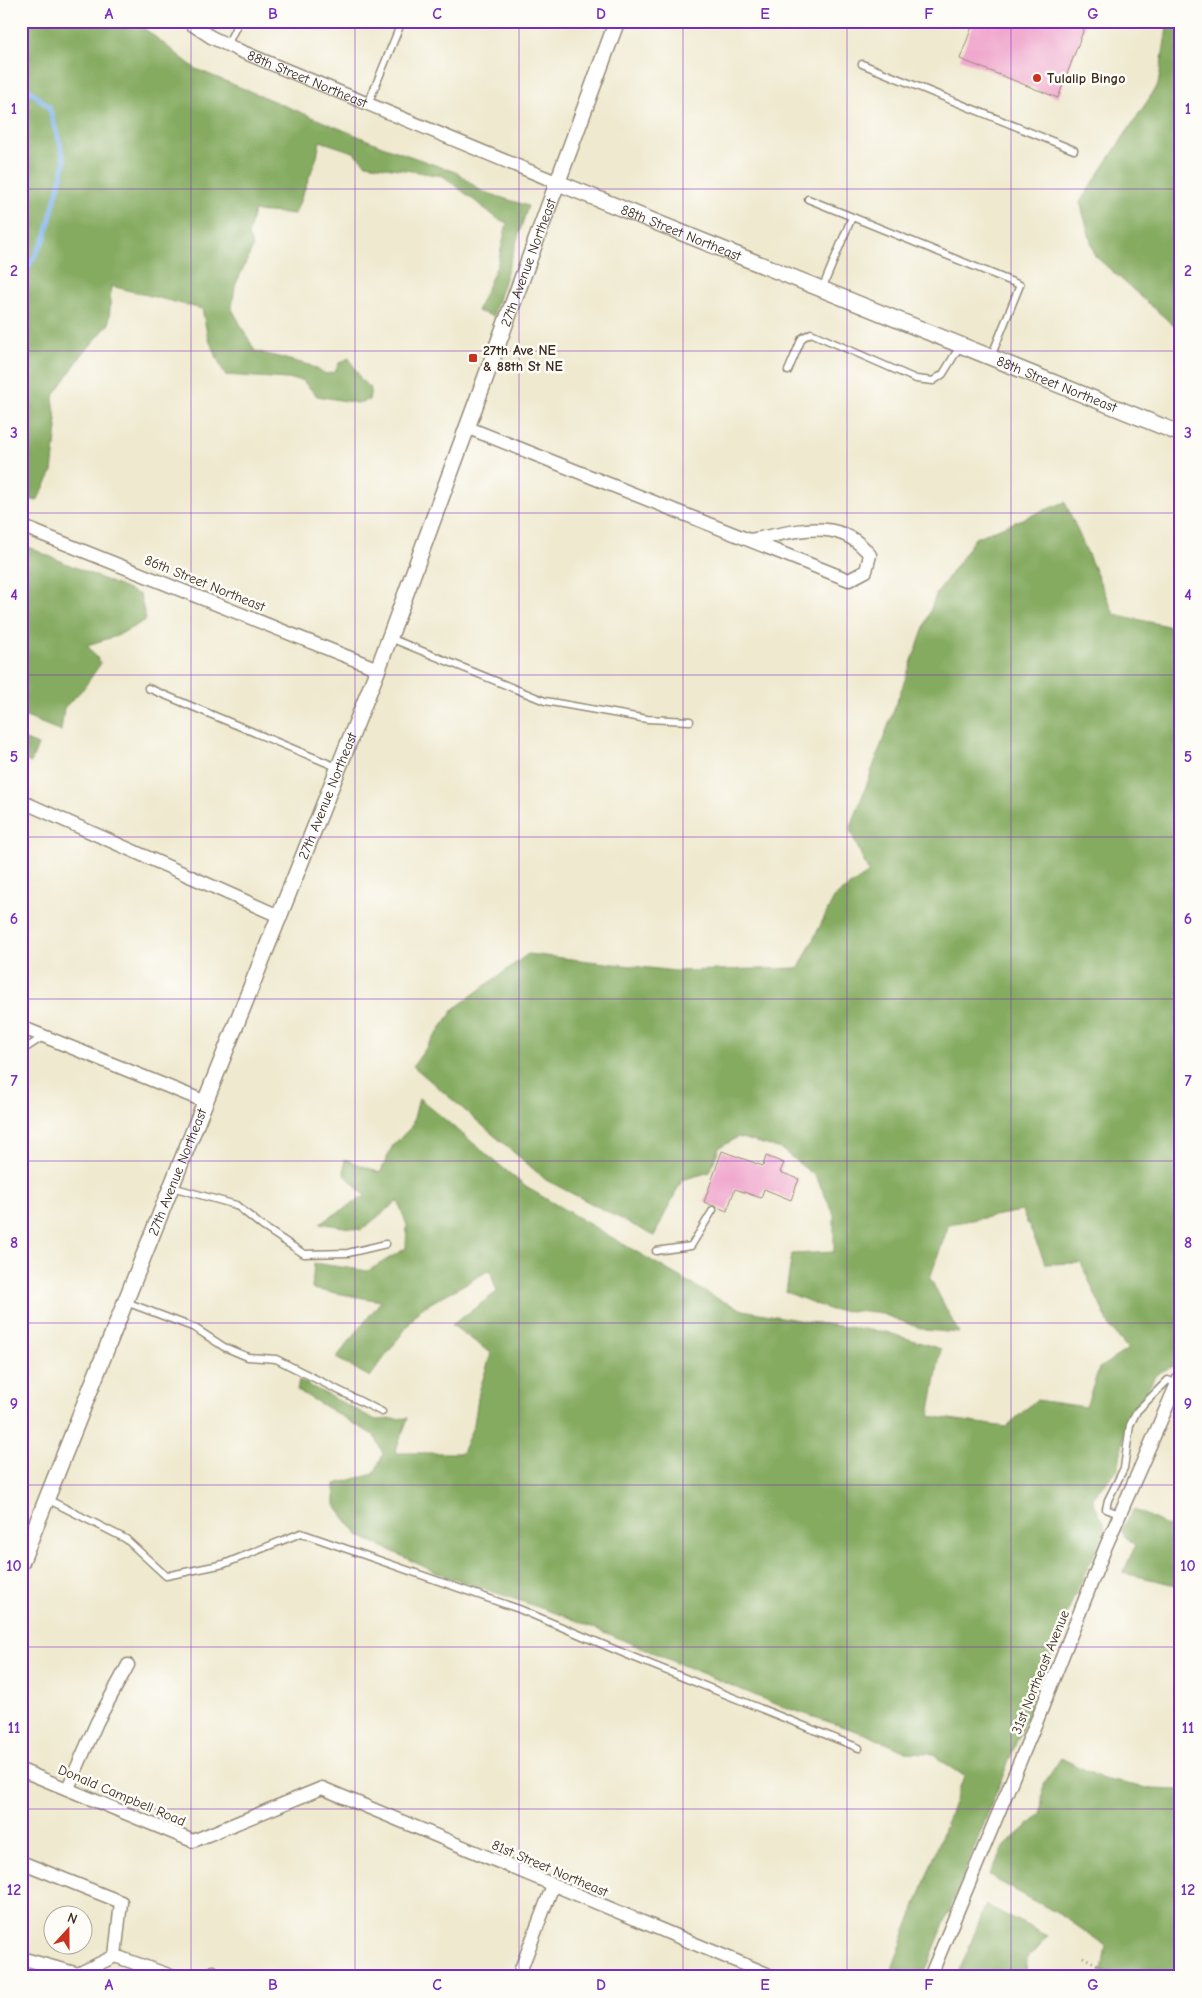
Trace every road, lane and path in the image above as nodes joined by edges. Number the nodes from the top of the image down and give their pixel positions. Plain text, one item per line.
1 (187, 21) edge
2 (239, 21) edge
3 (402, 21) edge
4 (617, 21) edge
5 (227, 45) junction
6 (862, 64) dead end
7 (368, 104) junction
8 (1074, 150) dead end
9 (556, 182) junction
10 (808, 199) dead end
11 (852, 217) junction
12 (822, 289) junction
13 (961, 345) junction
14 (991, 357) junction
15 (788, 371) dead end
16 (466, 427) junction
17 (1181, 434) edge
18 (21, 526) edge
19 (749, 540) junction
20 (389, 638) junction
21 (378, 669) junction
22 (148, 688) dead end
23 (690, 721) dead end
24 (339, 768) junction
25 (21, 802) edge
26 (280, 917) junction
27 (21, 1027) edge
28 (44, 1036) junction
29 (21, 1051) edge
30 (206, 1102) junction
31 (172, 1187) junction
32 (713, 1210) dead end
33 (386, 1244) dead end
34 (656, 1251) dead end
35 (126, 1302) junction
36 (1178, 1381) joint
37 (382, 1412) dead end
38 (47, 1499) junction
39 (1119, 1514) junction
40 (21, 1563) edge
41 (128, 1665) dead end
42 (858, 1748) dead end
43 (21, 1770) edge
44 (68, 1788) junction
45 (322, 1788) joint
46 (21, 1862) edge
47 (553, 1885) junction
48 (115, 1956) junction
49 (1082, 1957) dead end
50 (21, 1958) edge
51 (766, 1976) edge
52 (174, 1977) edge
53 (205, 1977) edge
54 (222, 1977) edge
55 (518, 1977) edge
56 (930, 1977) edge
57 (1120, 1977) edge

1 - 5 street, 88th Street Northeast
2 - 5 lane
3 - 7 lane
4 - 9 street, 27th Avenue Northeast
5 - 7 street, 88th Street Northeast
6 - 8 lane
7 - 9 street, 88th Street Northeast
9 - 12 street, 88th Street Northeast
9 - 16 street, 27th Avenue Northeast
10 - 11 lane
11 - 12 lane
11 - 14 lane
12 - 13 street, 88th Street Northeast
13 - 14 street, 88th Street Northeast
13 - 15 lane
14 - 17 street, 88th Street Northeast
16 - 19 street
16 - 20 street, 27th Avenue Northeast
18 - 21 street, 86th Street Northeast
19 - 19 street
20 - 21 street, 27th Avenue Northeast
20 - 23 lane
21 - 24 street, 27th Avenue Northeast
22 - 24 lane
24 - 26 street, 27th Avenue Northeast
25 - 26 street
26 - 30 street, 27th Avenue Northeast
27 - 28 street
28 - 29 lane
28 - 30 street
30 - 31 street, 27th Avenue Northeast
31 - 33 lane
31 - 35 street, 27th Avenue Northeast
32 - 34 lane
35 - 37 lane
35 - 38 street, 27th Avenue Northeast
36 - 39 street, 31st Northeast Avenue
36 - 39 lane
38 - 40 street, 27th Avenue Northeast
38 - 42 lane
39 - 56 street, 31st Northeast Avenue
41 - 44 street
43 - 44 street, Donald Campbell Road
44 - 45 street, Donald Campbell Road
45 - 47 street, 81st Street Northeast
46 - 48 street
47 - 51 street, 81st Street Northeast
47 - 55 street
48 - 50 street
48 - 52 street
49 - 57 path
53 - 54 street

